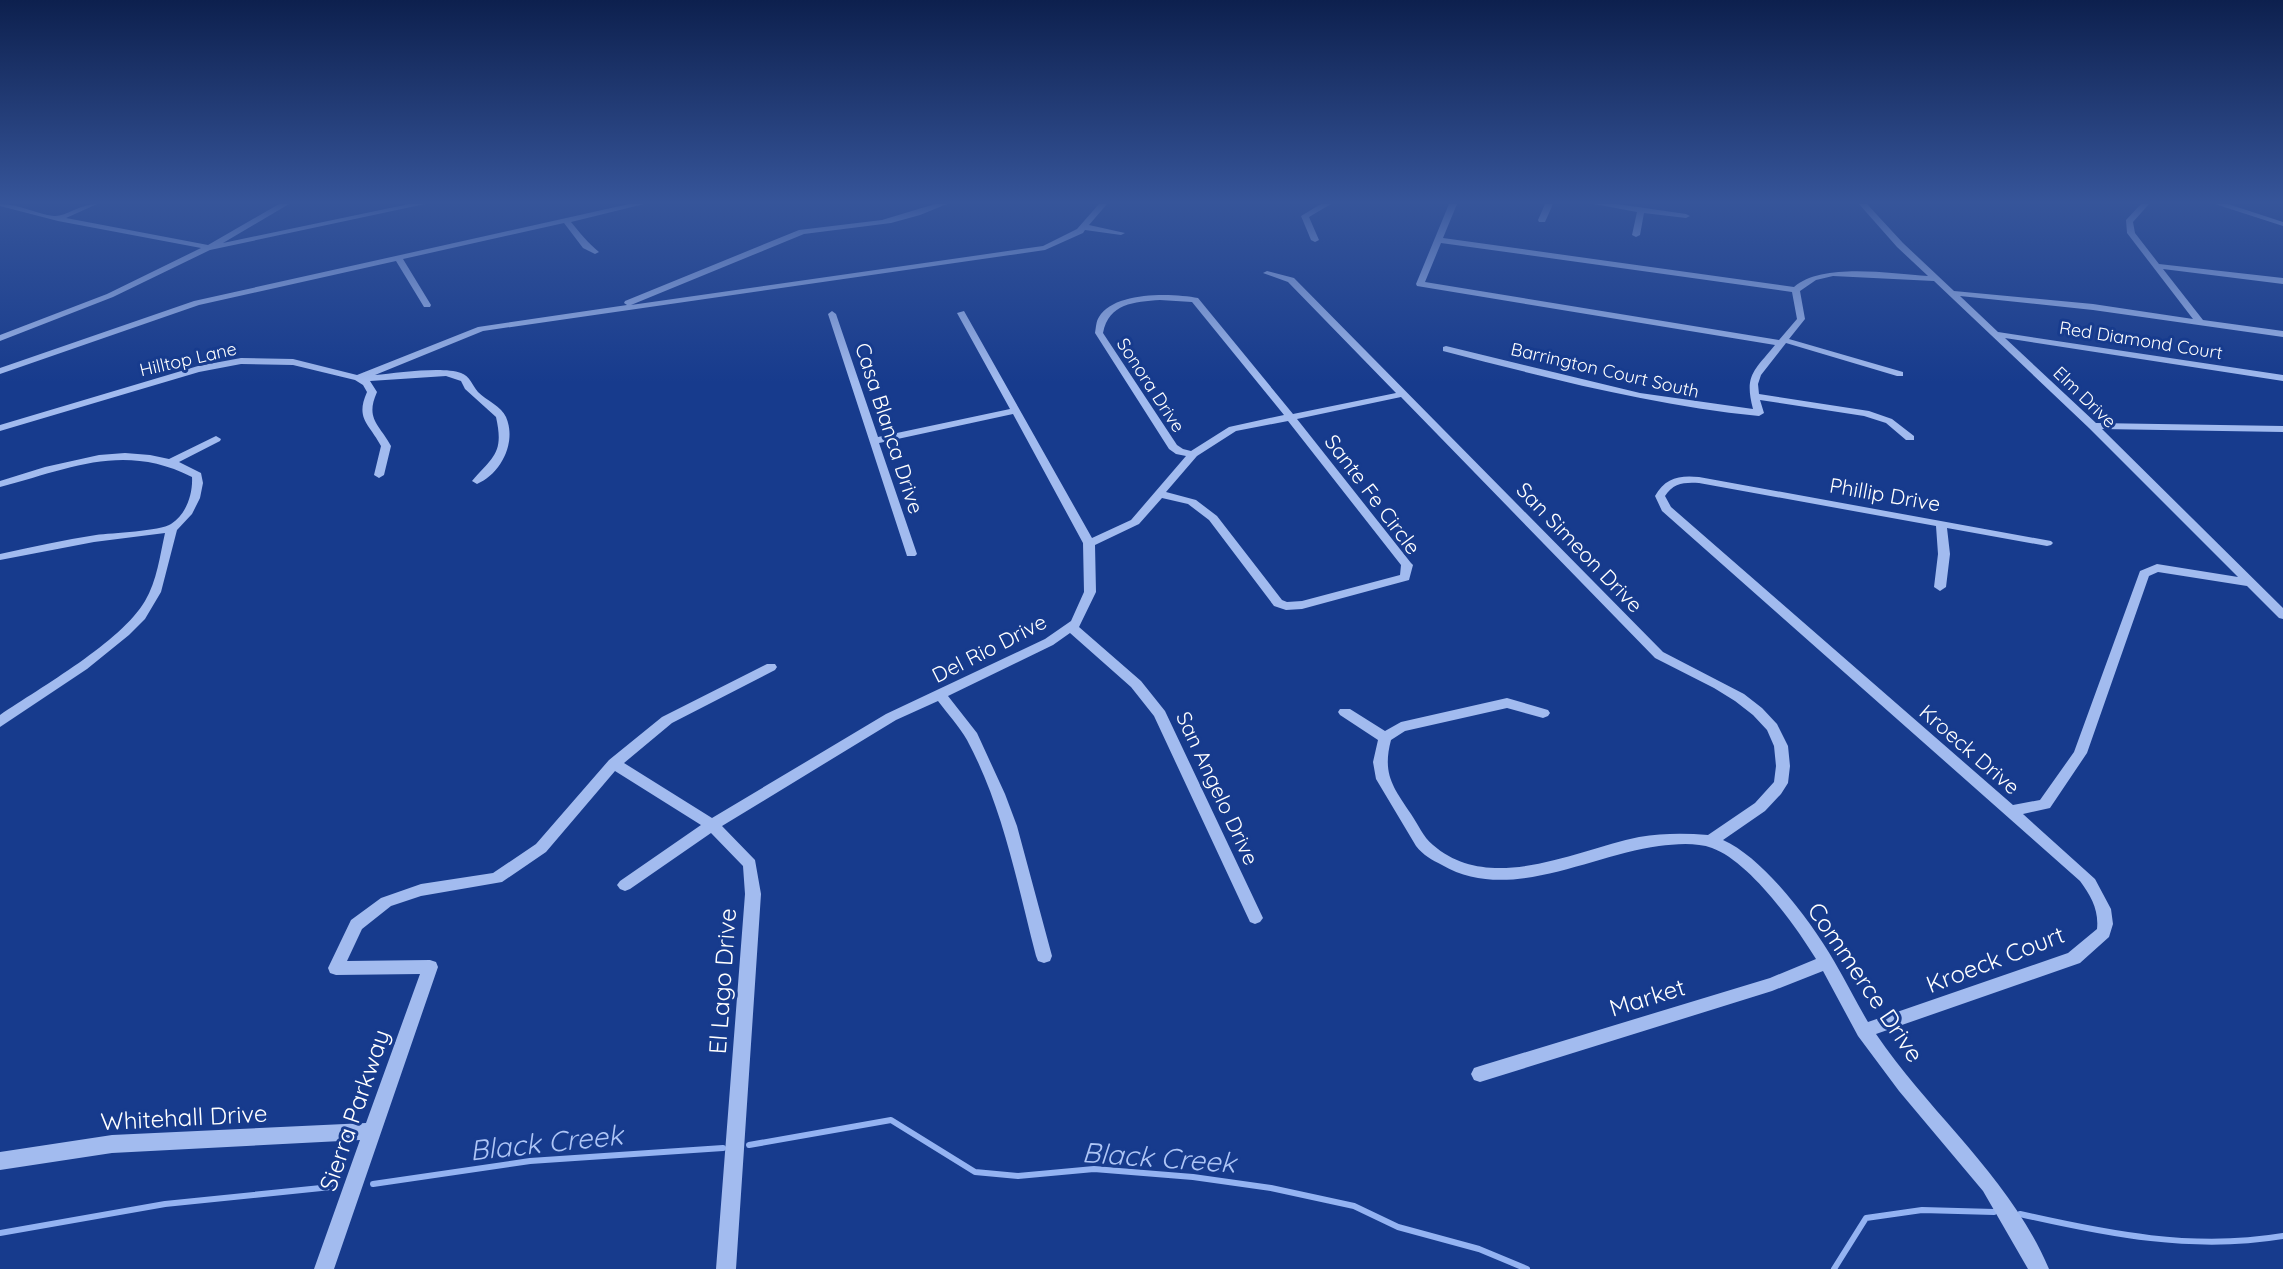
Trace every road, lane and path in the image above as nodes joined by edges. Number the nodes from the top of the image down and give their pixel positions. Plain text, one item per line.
1 (180, 263) edge
2 (375, 263) edge
3 (401, 263) edge
4 (725, 263) edge
5 (938, 263) edge
6 (1429, 263) edge
7 (1604, 263) edge
8 (1921, 263) edge
9 (2156, 263) edge
10 (2158, 266) junction
11 (1267, 273) dead end
12 (1937, 279) junction
13 (2283, 281) edge
14 (1796, 290) junction
15 (1952, 293) junction
16 (427, 305) dead end
17 (609, 310) junction
18 (961, 313) dead end
19 (832, 314) dead end
20 (2200, 322) junction
21 (1994, 334) junction
22 (2283, 334) edge
23 (0, 338) edge
24 (1782, 341) junction
25 (1446, 349) dead end
26 (0, 370) edge
27 (1900, 374) dead end
28 (358, 378) junction
29 (2283, 378) edge
30 (1403, 394) junction
31 (1755, 396) junction
32 (1016, 411) junction
33 (1290, 416) junction
34 (2093, 426) junction
35 (0, 428) edge
36 (2283, 429) edge
37 (1910, 438) dead end
38 (216, 439) dead end
39 (874, 441) junction
40 (1194, 454) junction
41 (171, 462) junction
42 (379, 475) dead end
43 (477, 481) dead end
44 (1715, 482) joint
45 (0, 484) edge
46 (1160, 494) junction
47 (1941, 524) junction
48 (172, 528) junction
49 (1088, 543) junction
50 (2047, 543) dead end
51 (911, 554) dead end
52 (0, 557) edge
53 (2247, 582) junction
54 (1940, 587) dead end
55 (2283, 615) edge
56 (1070, 627) junction
57 (771, 667) dead end
58 (940, 695) junction
59 (1345, 712) dead end
60 (1543, 713) dead end
61 (0, 722) edge
62 (1385, 738) junction
63 (614, 764) junction
64 (2011, 811) junction
65 (712, 825) junction
66 (1711, 841) junction
67 (625, 885) dead end
68 (1255, 918) dead end
69 (1044, 956) dead end
70 (1827, 962) junction
71 (1864, 1031) junction
72 (1480, 1074) dead end
73 (373, 1131) junction
74 (0, 1161) edge
75 (324, 1269) edge
76 (726, 1269) edge
77 (2039, 1269) edge

1 - 23 street
2 - 26 street
3 - 16 street
4 - 17 street
5 - 17 street
6 - 24 street
7 - 14 street
8 - 12 street, Elm Drive
9 - 10 street
10 - 13 street
10 - 20 street
11 - 30 street, San Simeon Drive
12 - 14 street
12 - 15 street, Elm Drive
14 - 24 street
15 - 20 street
15 - 21 street, Elm Drive
17 - 28 street
18 - 32 street, Del Rio Drive
19 - 39 street, Casa Blanca Drive
20 - 22 street
21 - 29 street, Red Diamond Court
21 - 34 street, Elm Drive
24 - 27 street
24 - 31 street
25 - 31 street, Barrington Court South
28 - 35 street, Hilltop Lane
28 - 42 street
28 - 43 street, Hilltop Lane
30 - 33 street
30 - 66 street, San Simeon Drive
31 - 37 street
32 - 39 street
32 - 49 street, Del Rio Drive
33 - 40 street
33 - 40 street, Sonora Drive
33 - 46 street, Sante Fe Circle
34 - 36 street
34 - 53 street, Elm Drive
38 - 41 street
39 - 51 street, Casa Blanca Drive
40 - 46 street
41 - 45 street
41 - 48 street
44 - 47 street, Phillip Drive
44 - 64 street, Kroeck Drive
46 - 49 street
47 - 50 street, Phillip Drive
47 - 54 street
48 - 52 street
48 - 61 street
49 - 56 street, Del Rio Drive
53 - 55 street, Elm Drive
53 - 64 street, Kroeck Drive
56 - 58 street, Del Rio Drive
56 - 68 street, San Angelo Drive
57 - 63 street
58 - 65 street, Del Rio Drive
58 - 69 street
59 - 62 street
60 - 62 street
62 - 66 street
63 - 65 street, El Lago Drive
63 - 73 street, Sierra Parkway
64 - 71 street, Kroeck Court
65 - 67 street, Del Rio Drive
65 - 76 street, El Lago Drive
66 - 70 street, Commerce Drive
70 - 71 street, Commerce Drive
70 - 72 street, Market
71 - 77 street, Commerce Drive
73 - 74 street, Whitehall Drive
73 - 75 street, Sierra Parkway

